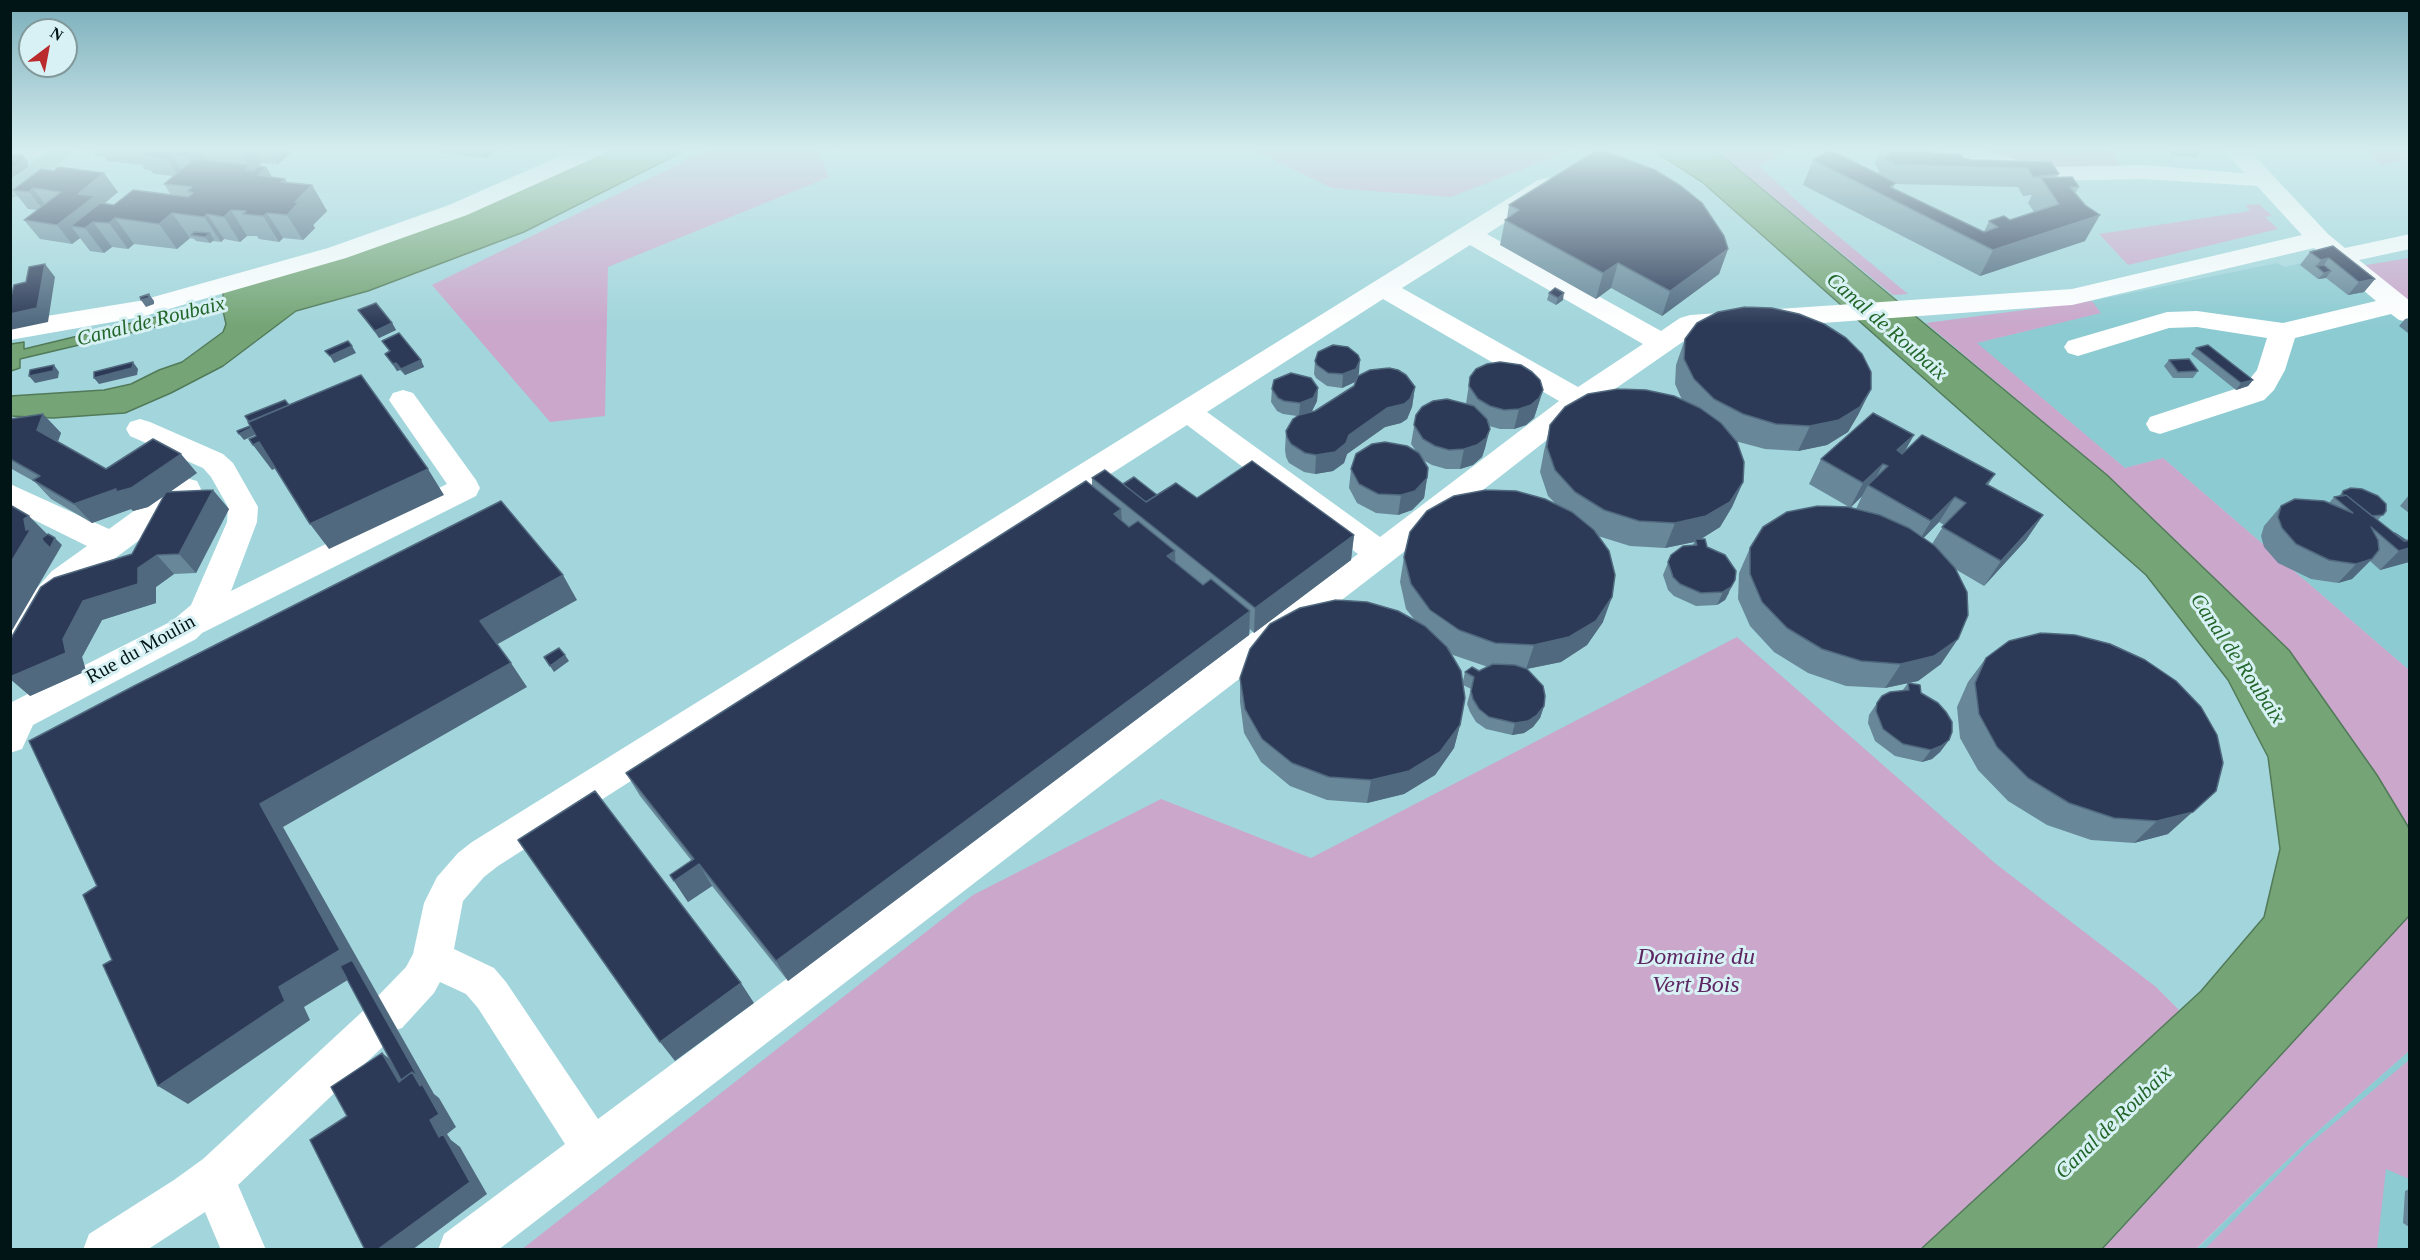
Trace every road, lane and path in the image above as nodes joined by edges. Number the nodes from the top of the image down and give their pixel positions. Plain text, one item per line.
1 (463, 208) edge
2 (1511, 208) edge
3 (2289, 208) edge
4 (1469, 234) junction
5 (2319, 239) junction
6 (2409, 241) edge
7 (2338, 257) junction
8 (1383, 288) junction
9 (2402, 310) edge
10 (10, 331) edge
11 (2283, 332) junction
12 (1662, 343) junction
13 (2078, 347) dead end
14 (403, 400) dead end
15 (1579, 400) junction
16 (1188, 412) junction
17 (2160, 424) dead end
18 (140, 429) dead end
19 (186, 489) edge
20 (10, 495) edge
21 (111, 544) junction
22 (1380, 554) junction
23 (193, 624) junction
24 (10, 662) edge
25 (12, 719) edge
26 (432, 962) junction
27 (593, 1149) junction
28 (213, 1178) junction
29 (105, 1250) edge
30 (244, 1250) edge
31 (460, 1250) edge

1 - 10 street
2 - 4 street
3 - 5 street
4 - 8 street
4 - 12 street
5 - 7 street
5 - 12 street
6 - 7 street
7 - 9 street
8 - 15 street
8 - 16 street
9 - 11 street
11 - 13 street
11 - 17 street
12 - 15 street
14 - 23 street
15 - 22 street
16 - 22 street
16 - 26 street
18 - 23 street, Rue du Moulin
19 - 21 street
20 - 21 street
21 - 24 street
22 - 27 street
23 - 25 street, Rue du Moulin
26 - 27 street
26 - 28 street
27 - 31 street
28 - 29 street
28 - 30 street

